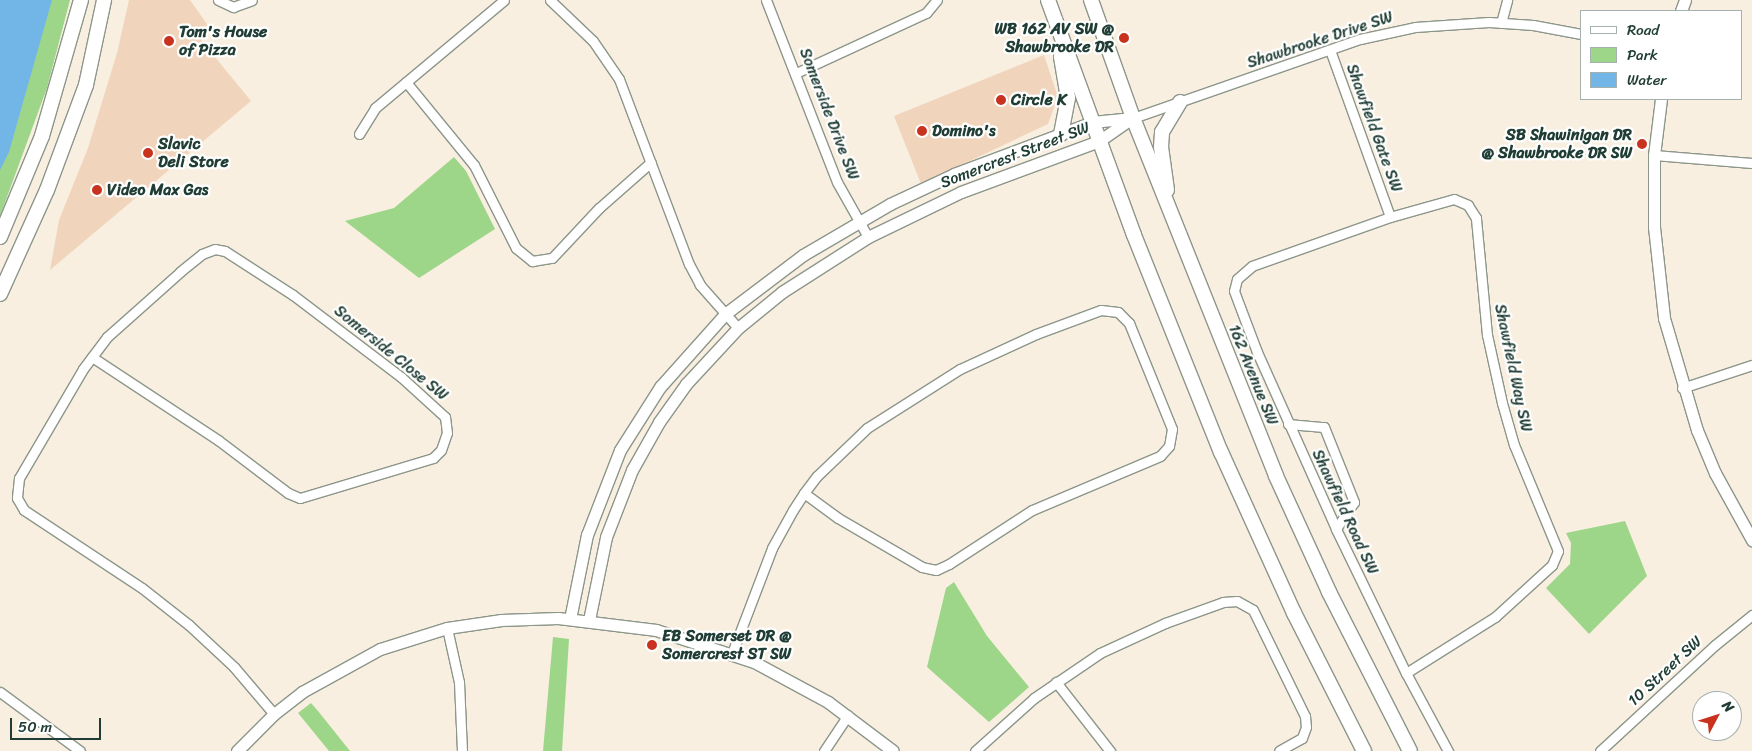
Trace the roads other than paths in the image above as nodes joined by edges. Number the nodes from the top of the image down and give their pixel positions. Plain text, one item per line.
1 (82, 0) edge
2 (104, 0) edge
3 (218, 0) edge
4 (252, 0) edge
5 (504, 0) edge
6 (550, 0) edge
7 (766, 0) edge
8 (936, 0) edge
9 (1048, 0) edge
10 (1091, 0) edge
11 (1507, 0) edge
12 (1056, 22) junction
13 (1501, 22) junction
14 (1580, 34) edge
15 (1330, 50) junction
16 (796, 73) junction
17 (406, 82) junction
18 (1662, 100) edge
19 (1180, 102) junction
20 (1132, 118) junction
21 (1092, 122) junction
22 (359, 134) dead end
23 (1061, 134) junction
24 (1099, 141) junction
25 (1654, 155) junction
26 (651, 162) junction
27 (1752, 163) edge
28 (1171, 216) junction
29 (1390, 217) junction
30 (858, 221) junction
31 (0, 237) edge
32 (868, 238) junction
33 (1237, 279) joint
34 (0, 294) edge
35 (725, 314) junction
36 (738, 328) junction
37 (92, 357) junction
38 (1752, 365) edge
39 (1682, 388) junction
40 (1288, 424) junction
41 (804, 493) junction
42 (1336, 529) junction
43 (1752, 540) edge
44 (1752, 615) edge
45 (570, 619) junction
46 (589, 620) junction
47 (447, 628) junction
48 (732, 653) junction
49 (1406, 672) junction
50 (1056, 682) junction
51 (0, 692) edge
52 (274, 714) junction
53 (848, 715) junction
54 (80, 751) edge
55 (237, 751) edge
56 (462, 751) edge
57 (824, 751) edge
58 (893, 751) edge
59 (975, 751) edge
60 (1110, 751) edge
61 (1279, 751) edge
62 (1364, 751) edge
63 (1410, 751) edge
64 (1448, 751) edge
65 (1600, 751) edge

1 - 31 main road
2 - 34 main road
3 - 4 street
5 - 17 street
6 - 26 street
7 - 16 street, Somerside Drive SW
8 - 16 street
9 - 12 main road
10 - 20 main road, 162 Avenue SW
11 - 13 street
12 - 21 main road
12 - 23 main road
13 - 14 street, Shawbrooke Drive SW
13 - 15 street, Shawbrooke Drive SW
15 - 19 street, Shawbrooke Drive SW
15 - 29 street, Shawfield Gate SW
16 - 30 street, Somerside Drive SW
17 - 22 street
17 - 26 street
18 - 25 street
19 - 20 street, Shawbrooke Drive SW
19 - 28 main road
20 - 21 street, Somercrest Street SW
20 - 24 street, Somercrest Street SW
20 - 28 main road, 162 Avenue SW
21 - 23 street, Somercrest Street SW
21 - 24 main road
23 - 30 street, Somercrest Street SW
24 - 32 street, Somercrest Street SW
24 - 62 main road
25 - 27 street
25 - 39 street
26 - 35 street
28 - 63 main road, 162 Avenue SW
29 - 33 street, Shawfield Way SW
29 - 49 street, Shawfield Way SW
30 - 32 street, Somerside Drive SW
30 - 35 street, Somercrest Street SW
32 - 36 street, Somercrest Street SW
33 - 40 street, Shawfield Road SW
35 - 36 street
35 - 45 street, Somercrest Street SW
36 - 46 street, Somercrest Street SW
37 - 37 street, Somerside Close SW
37 - 52 street, Somerside Close SW
38 - 39 street
39 - 43 street
40 - 42 street, Shawfield Road SW
40 - 42 street
41 - 41 street
41 - 48 street
42 - 49 street, Shawfield Road SW
44 - 65 street, 10 Street SW
45 - 46 street
45 - 47 street
46 - 48 street
47 - 52 street
47 - 56 street
48 - 53 street
49 - 64 street, Shawfield Road SW
50 - 59 street
50 - 60 street
50 - 61 street
51 - 54 street
52 - 55 street
53 - 57 street
53 - 58 street

